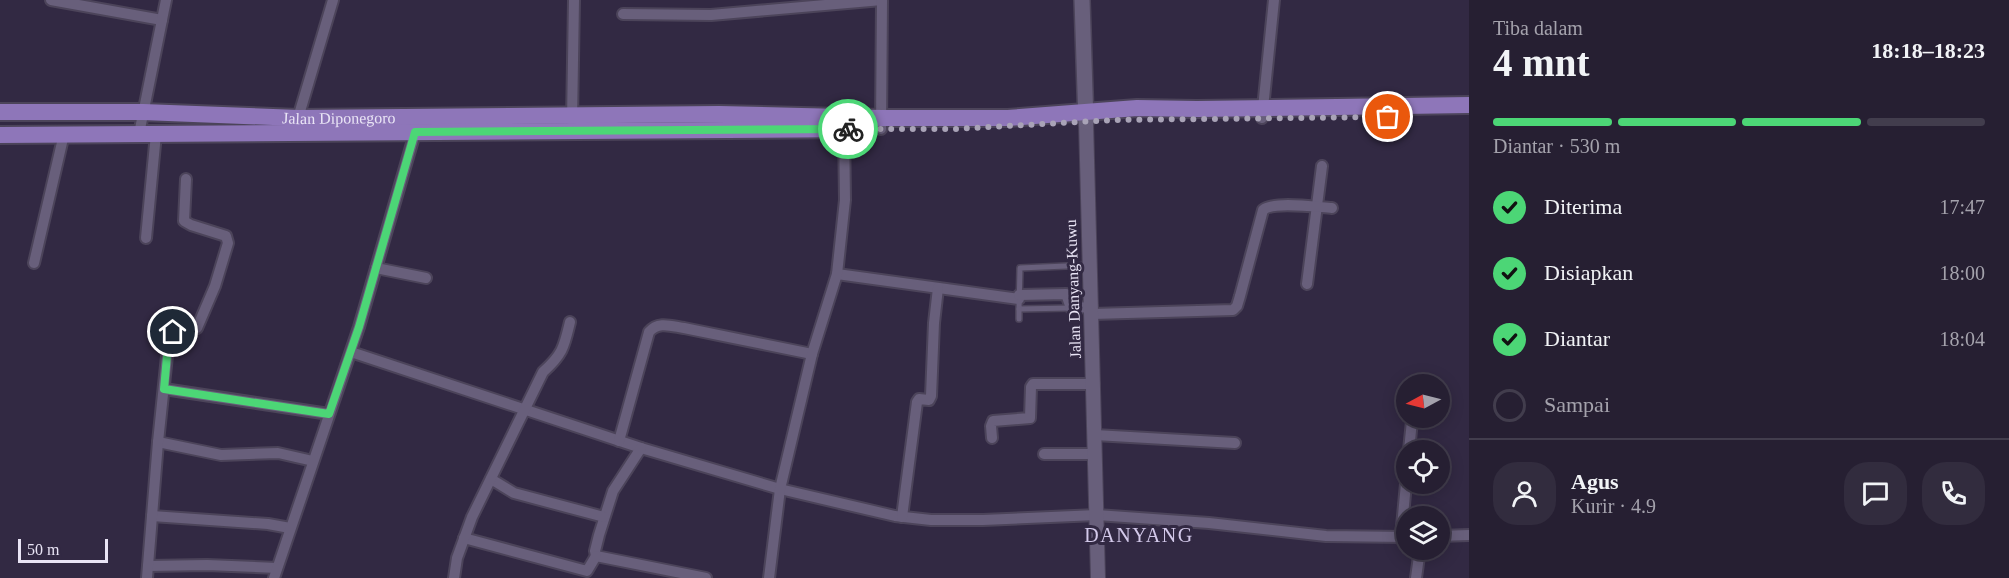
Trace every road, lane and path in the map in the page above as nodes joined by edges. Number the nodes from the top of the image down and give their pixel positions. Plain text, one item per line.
1 (51, 0) edge
2 (166, 0) edge
3 (333, 0) edge
4 (574, 0) edge
5 (882, 0) edge
6 (1082, 0) edge
7 (1274, 0) edge
8 (808, 4) edge
9 (623, 14) dead end
10 (162, 20) junction
11 (1469, 105) edge
12 (0, 112) edge
13 (143, 112) junction
14 (1262, 113) junction
15 (1085, 116) junction
16 (1469, 116) edge
17 (298, 118) junction
18 (572, 122) junction
19 (881, 123) junction
20 (417, 124) junction
21 (844, 129) junction
22 (64, 134) junction
23 (147, 134) junction
24 (0, 135) edge
25 (1322, 166) dead end
26 (186, 179) dead end
27 (1317, 207) junction
28 (1332, 208) dead end
29 (146, 238) dead end
30 (34, 263) dead end
31 (1091, 265) junction
32 (376, 268) junction
33 (837, 274) junction
34 (426, 278) dead end
35 (1307, 284) dead end
36 (938, 288) junction
37 (1019, 301) junction
38 (1092, 310) junction
39 (1019, 318) dead end
40 (570, 322) dead end
41 (351, 352) junction
42 (812, 354) junction
43 (1094, 384) junction
44 (164, 389) junction
45 (525, 408) junction
46 (329, 414) junction
47 (1095, 435) junction
48 (992, 438) dead end
49 (619, 441) junction
50 (158, 442) junction
51 (1235, 442) dead end
52 (641, 448) junction
53 (1044, 454) dead end
54 (1095, 454) junction
55 (313, 461) junction
56 (491, 479) junction
57 (780, 489) junction
58 (1097, 515) junction
59 (152, 516) junction
60 (902, 517) junction
61 (604, 518) junction
62 (290, 528) junction
63 (1469, 535) edge
64 (1450, 536) edge
65 (1396, 537) edge
66 (464, 538) junction
67 (596, 556) junction
68 (1418, 560) edge
69 (147, 572) edge
70 (275, 573) edge
71 (586, 574) edge
72 (454, 578) edge
73 (706, 578) edge
74 (769, 578) edge
75 (1098, 578) edge
76 (1416, 578) edge

1 - 10 street
2 - 10 street
3 - 17 street
4 - 18 street
5 - 8 street
5 - 19 street
6 - 15 main road, Jalan Danyang-Kuwu
7 - 14 street
8 - 9 street
10 - 13 street
11 - 14 main road, Jalan Diponegoro
12 - 13 main road, Jalan Diponegoro
13 - 17 main road, Jalan Diponegoro
13 - 23 street
14 - 15 main road, Jalan Diponegoro
14 - 16 main road, Jalan Diponegoro
15 - 19 main road, Jalan Diponegoro
15 - 31 street, Jalan Danyang-Kuwu
17 - 20 main road, Jalan Diponegoro
18 - 19 main road, Jalan Diponegoro
18 - 20 main road, Jalan Diponegoro
18 - 21 main road, Jalan Diponegoro
19 - 21 main road, Jalan Diponegoro
20 - 23 main road, Jalan Diponegoro
20 - 32 street
21 - 33 street
22 - 23 main road, Jalan Diponegoro
22 - 24 main road, Jalan Diponegoro
22 - 30 street
23 - 29 street
25 - 27 street
26 - 44 street
27 - 28 street
27 - 35 street
27 - 38 street
31 - 37 lane
31 - 38 street, Jalan Danyang-Kuwu
32 - 34 street
32 - 41 street
33 - 36 street
33 - 42 street
36 - 37 street
36 - 60 street
37 - 38 street
37 - 39 lane
38 - 43 street, Jalan Danyang-Kuwu
40 - 45 street
41 - 45 street
41 - 46 street
42 - 49 street
42 - 57 street
43 - 47 street, Jalan Danyang-Kuwu
43 - 48 street
44 - 46 street
44 - 50 street
45 - 49 street
45 - 56 street
46 - 55 street
47 - 51 street
47 - 54 street, Jalan Danyang-Kuwu
49 - 52 street
50 - 55 street
50 - 59 street
52 - 57 street
52 - 61 street
53 - 54 street
54 - 58 street, Jalan Danyang-Kuwu
55 - 62 street
56 - 61 street
56 - 66 street
57 - 60 street
57 - 74 street
58 - 60 street
58 - 65 street
58 - 75 street, Jalan Danyang-Kuwu
59 - 62 street
59 - 69 street
61 - 67 street
62 - 70 street
63 - 64 street
66 - 71 street
66 - 72 street
67 - 71 street
67 - 73 street
68 - 76 street
69 - 70 street

